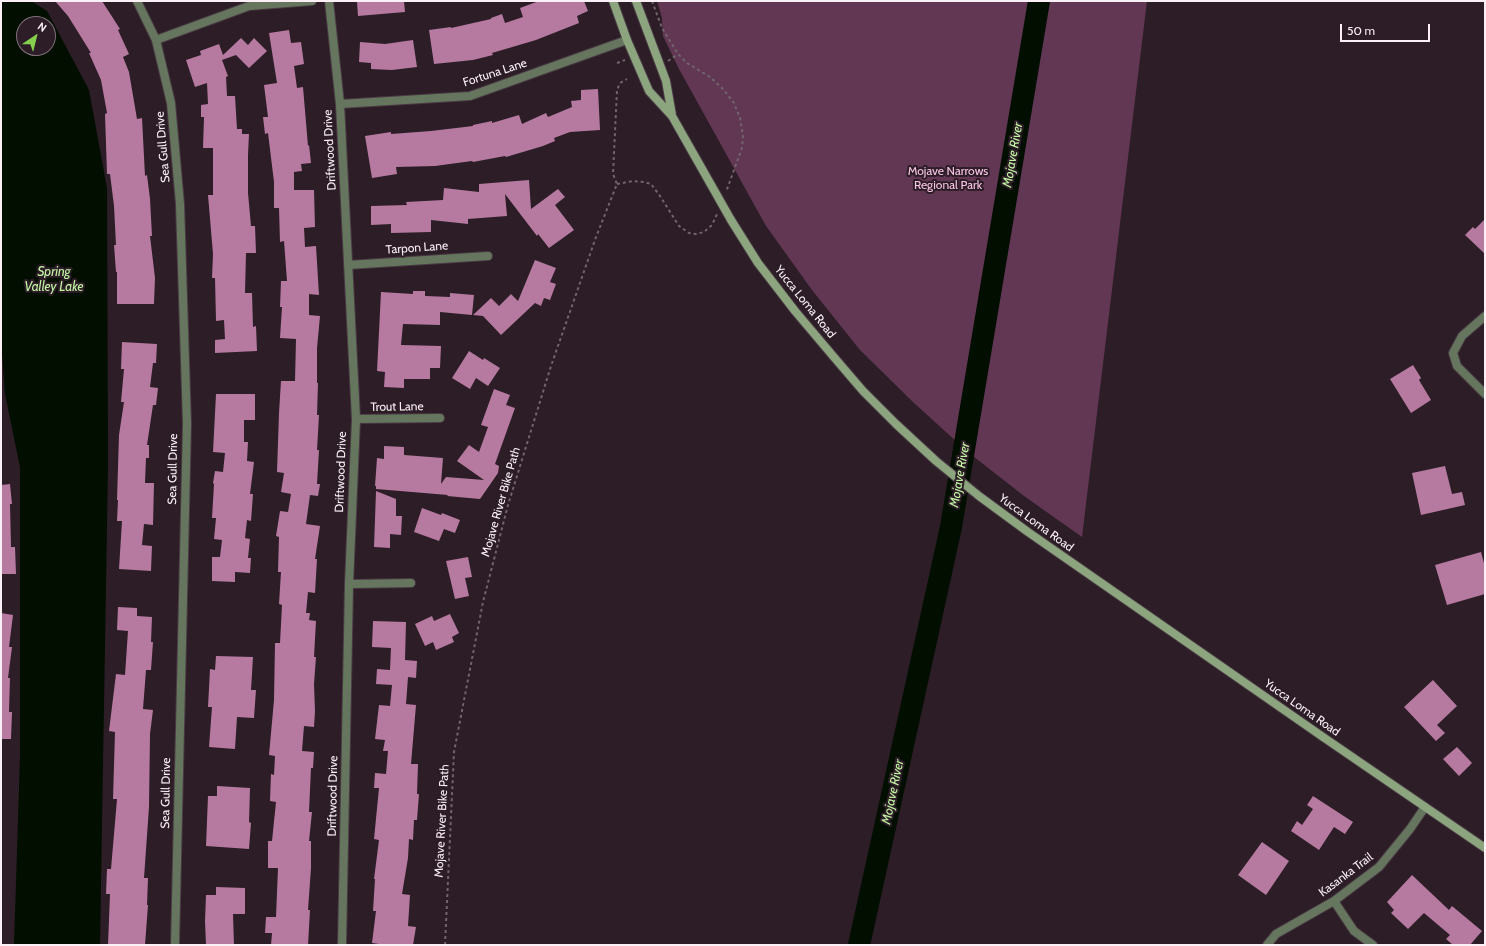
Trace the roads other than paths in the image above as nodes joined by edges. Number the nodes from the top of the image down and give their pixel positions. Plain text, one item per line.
1 (136, 1) edge
2 (312, 1) edge
3 (328, 1) edge
4 (613, 1) edge
5 (636, 1) edge
6 (156, 40) junction
7 (627, 40) junction
8 (340, 104) junction
9 (672, 116) junction
10 (488, 256) dead end
11 (348, 265) junction
12 (1485, 316) edge
13 (1485, 394) edge
14 (440, 418) dead end
15 (356, 420) junction
16 (411, 583) dead end
17 (349, 584) junction
18 (1425, 807) junction
19 (1485, 848) edge
20 (1334, 901) junction
21 (175, 945) edge
22 (342, 945) edge
23 (1267, 945) edge
24 (1373, 945) edge

1 - 6 street, Sea Gull Drive
2 - 6 street
3 - 8 street, Driftwood Drive
4 - 7 main road, Yucca Loma Road
5 - 9 main road, Yucca Loma Road
6 - 21 street, Sea Gull Drive
7 - 8 street, Fortuna Lane
7 - 9 main road, Yucca Loma Road
8 - 11 street, Driftwood Drive
9 - 18 main road, Yucca Loma Road, bridge
10 - 11 street, Tarpon Lane
11 - 15 street, Driftwood Drive
12 - 13 street
14 - 15 street, Trout Lane
15 - 17 street, Driftwood Drive
16 - 17 street
17 - 22 street, Driftwood Drive
18 - 19 main road, Yucca Loma Road
18 - 20 street, Kasanka Trail
20 - 23 street, Kasanka Trail
20 - 24 street

